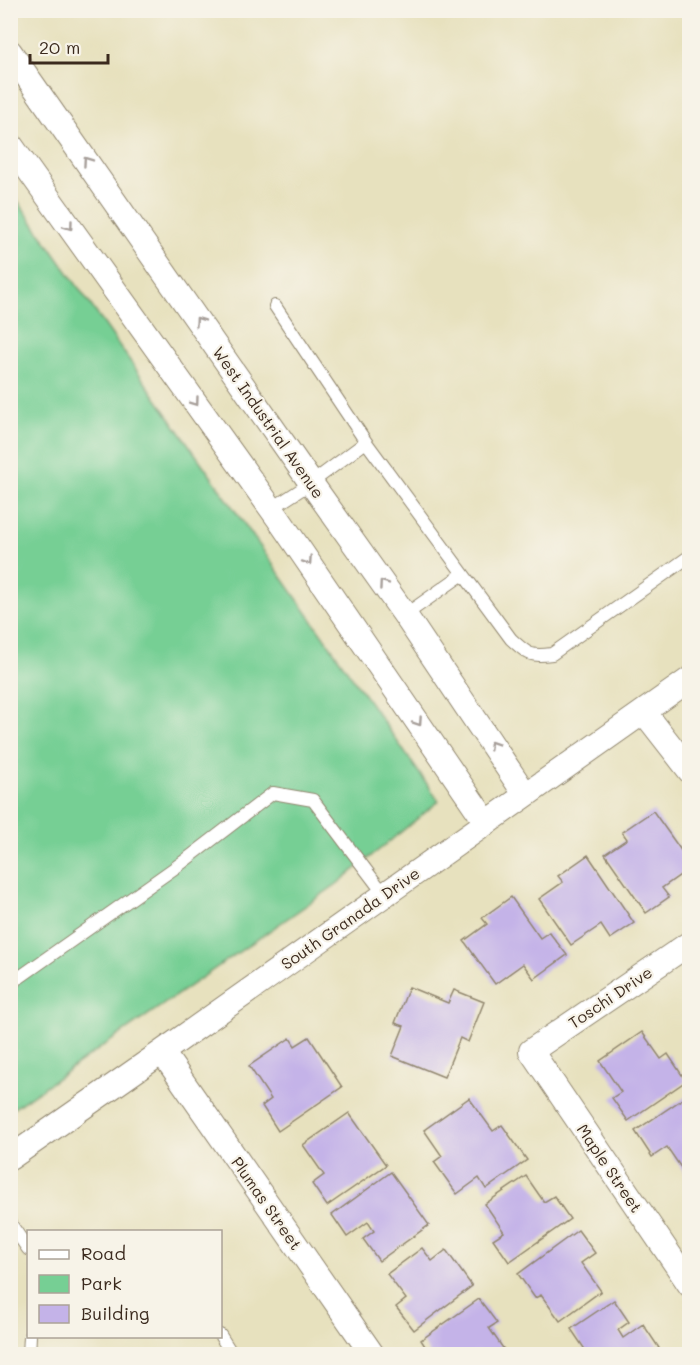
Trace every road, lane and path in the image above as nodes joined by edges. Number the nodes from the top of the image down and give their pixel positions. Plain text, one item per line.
1 (10, 52) edge
2 (10, 144) edge
3 (275, 306) dead end
4 (366, 442) junction
5 (311, 483) junction
6 (271, 509) junction
7 (690, 556) edge
8 (464, 574) junction
9 (405, 615) junction
10 (690, 679) edge
11 (644, 712) junction
12 (690, 771) edge
13 (525, 794) junction
14 (486, 822) junction
15 (384, 894) junction
16 (690, 943) edge
17 (10, 984) edge
18 (531, 1051) joint
19 (162, 1052) junction
20 (10, 1158) edge
21 (10, 1222) edge
22 (27, 1248) edge
23 (690, 1285) edge
24 (30, 1338) edge
25 (222, 1338) edge
26 (29, 1354) edge
27 (232, 1354) edge
28 (372, 1354) edge

5 -> 1 street, West Industrial Avenue
2 -> 6 street
3 - 4 lane
4 - 5 lane
4 - 8 lane
5 - 6 lane
9 -> 5 street, West Industrial Avenue
6 -> 14 street
7 - 8 lane
8 - 9 lane
13 -> 9 street, West Industrial Avenue
10 - 11 street, South Granada Drive
11 - 12 street
11 - 13 street, South Granada Drive
13 - 14 street, South Granada Drive
14 - 15 street, South Granada Drive
15 - 17 lane
15 - 19 street, South Granada Drive
16 - 18 street, Toschi Drive
18 - 23 street, Maple Street
19 - 20 street, South Granada Drive
19 - 28 street, Plumas Street
21 - 22 lane
24 - 26 lane
25 - 27 lane

